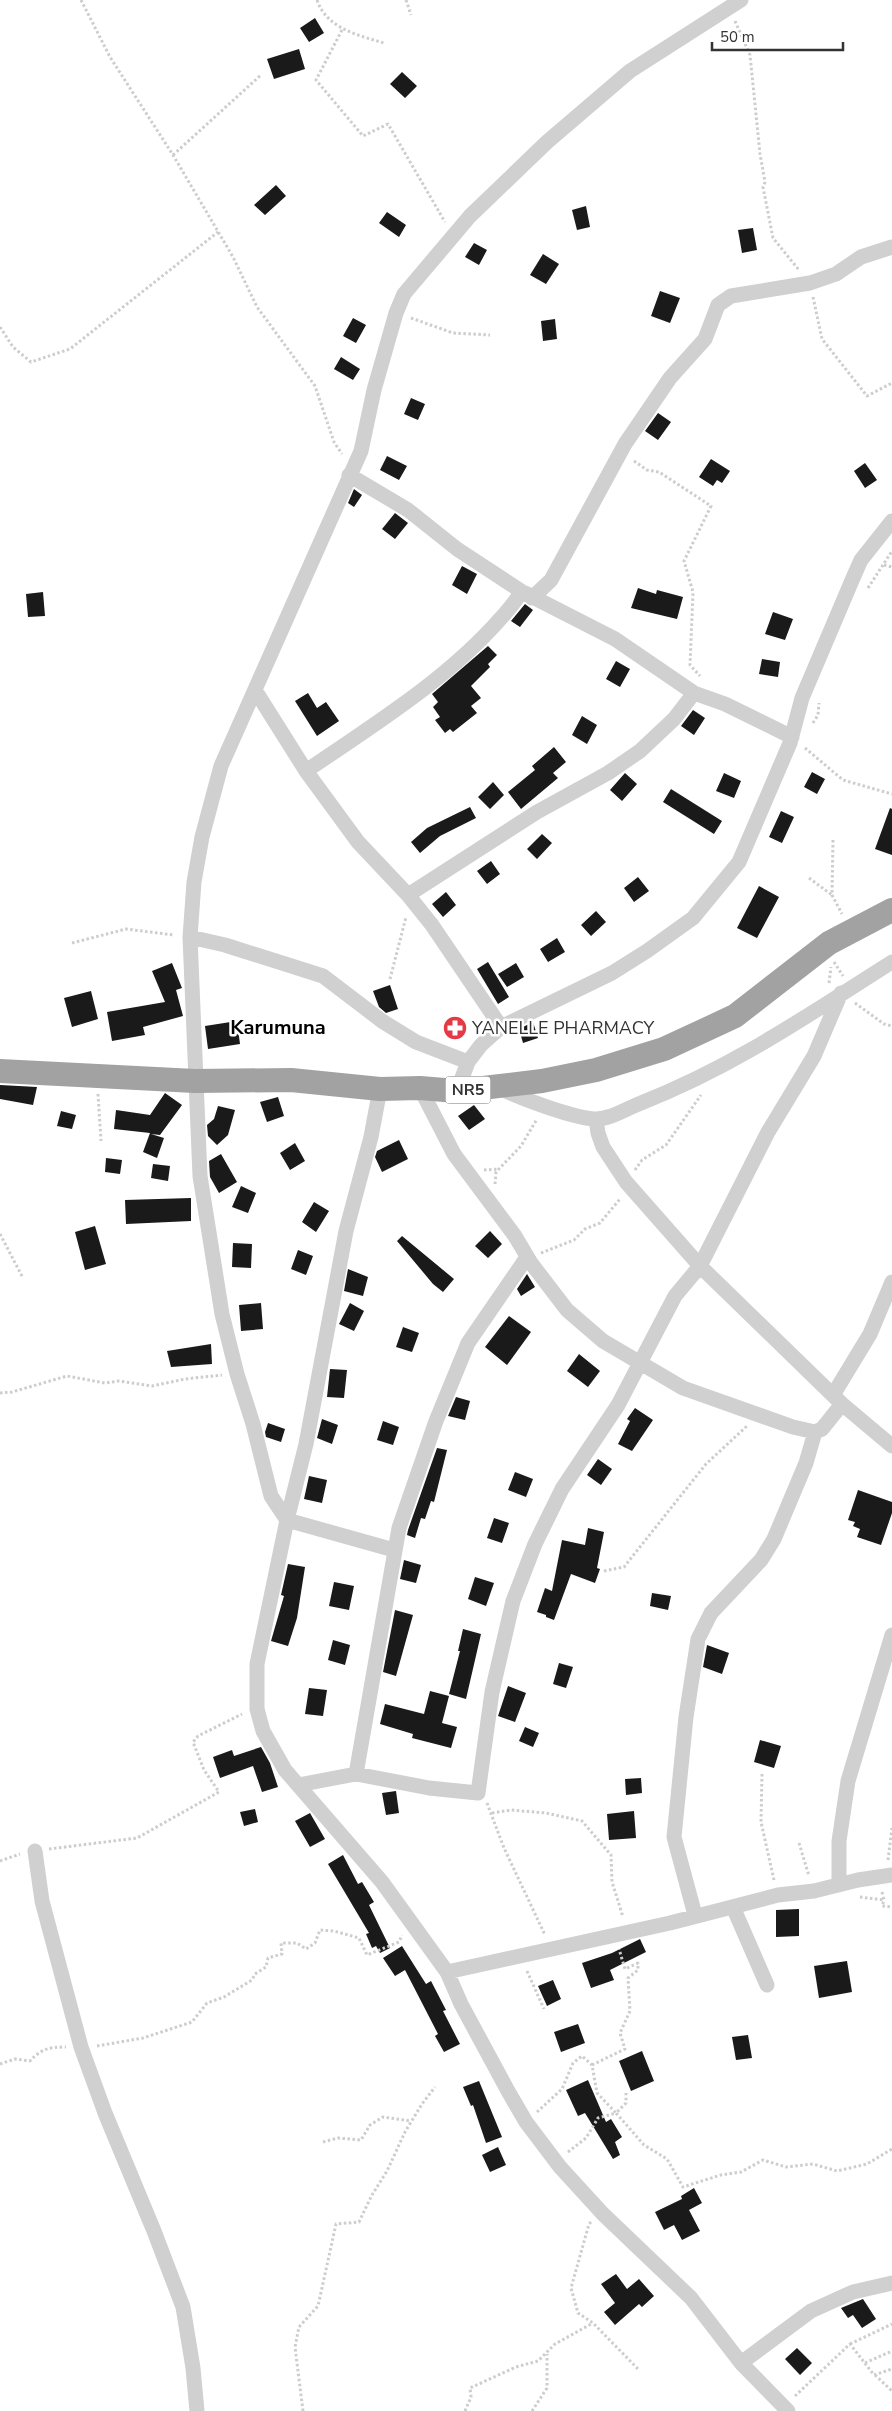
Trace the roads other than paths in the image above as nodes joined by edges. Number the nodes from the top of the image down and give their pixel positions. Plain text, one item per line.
1 (735, 4) edge
2 (892, 247) edge
3 (351, 472) junction
4 (892, 521) edge
5 (527, 594) junction
6 (255, 690) junction
7 (694, 693) junction
8 (791, 740) junction
9 (306, 771) junction
10 (410, 897) junction
11 (892, 910) edge
12 (190, 937) junction
13 (892, 962) edge
14 (841, 994) junction
15 (501, 1027) junction
16 (468, 1062) junction
17 (0, 1071) edge
18 (195, 1081) junction
19 (496, 1087) junction
20 (380, 1088) junction
21 (420, 1088) junction
22 (457, 1091) junction
23 (596, 1119) junction
24 (529, 1260) junction
25 (700, 1266) junction
26 (892, 1282) edge
27 (641, 1361) junction
28 (837, 1399) junction
29 (815, 1432) junction
30 (891, 1444) edge
31 (287, 1520) junction
32 (394, 1550) junction
33 (892, 1635) edge
34 (356, 1774) junction
35 (298, 1785) junction
36 (35, 1851) road end
37 (892, 1875) edge
38 (839, 1885) junction
39 (733, 1907) junction
40 (695, 1915) junction
41 (447, 1972) junction
42 (767, 1984) dead end
43 (892, 2283) edge
44 (741, 2363) junction
45 (786, 2409) edge
46 (197, 2411) edge

1 - 3 street
2 - 5 street
3 - 5 street
3 - 6 street
4 - 8 street
5 - 7 street
5 - 9 street
6 - 9 street
6 - 12 street
7 - 8 street
7 - 10 street
8 - 15 street
9 - 10 street
10 - 15 street
11 - 19 highway, NR5
12 - 16 street
12 - 18 street
13 - 14 street
14 - 23 street
14 - 25 street
15 - 16 street
16 - 22 street
17 - 18 highway, NR5
18 - 20 highway, NR5
18 - 31 street
19 - 22 highway, NR5
19 - 23 street
20 - 21 highway, NR5
20 - 31 street
21 - 22 highway, NR5
21 - 24 street
23 - 25 street
24 - 27 street
24 - 32 street
25 - 27 street
25 - 28 street
26 - 28 street
27 - 29 street
27 - 34 street
28 - 29 street
28 - 30 street
29 - 40 street
31 - 32 street
31 - 35 street
32 - 34 street
33 - 38 street
34 - 35 street
35 - 41 street
36 - 46 street
37 - 38 street
38 - 39 street
39 - 40 street
39 - 42 street
40 - 41 street
41 - 44 street
43 - 44 street
44 - 45 street

